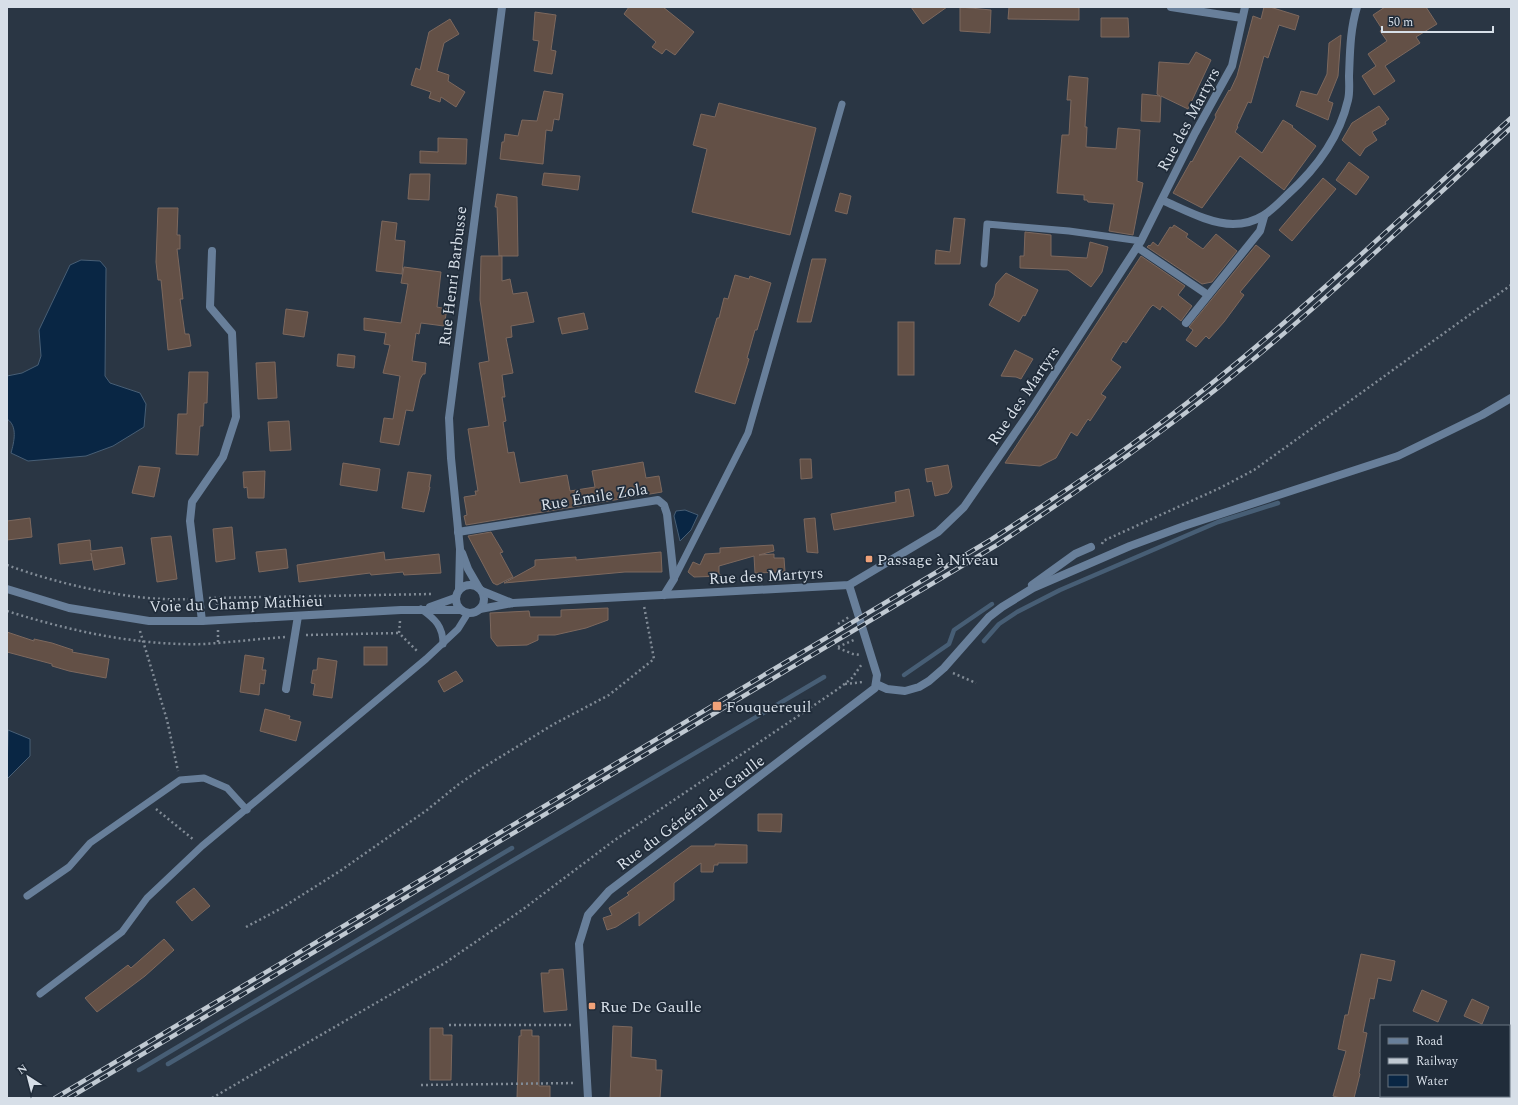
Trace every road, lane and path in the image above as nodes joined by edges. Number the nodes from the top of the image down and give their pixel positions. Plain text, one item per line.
1 (502, 7) edge
2 (1171, 7) edge
3 (1245, 7) edge
4 (1357, 7) edge
5 (1242, 18) junction
6 (842, 104) dead end
7 (1162, 200) junction
8 (1264, 217) junction
9 (1139, 244) junction
10 (212, 251) dead end
11 (984, 264) dead end
12 (1511, 285) edge
13 (1208, 295) junction
14 (1186, 323) dead end
15 (1511, 398) edge
16 (458, 532) junction
17 (1103, 540) dead end
18 (1091, 547) dead end
19 (460, 549) junction
20 (7, 565) edge
21 (674, 579) junction
22 (849, 585) junction
23 (7, 589) edge
24 (459, 589) junction
25 (480, 590) junction
26 (437, 593) dead end
27 (1022, 594) junction
28 (642, 595) junction
29 (664, 595) junction
30 (199, 598) junction
31 (455, 598) junction
32 (513, 603) junction
33 (421, 609) junction
34 (480, 609) junction
35 (401, 610) junction
36 (7, 611) edge
37 (464, 611) junction
38 (298, 616) junction
39 (136, 619) junction
40 (202, 621) junction
41 (399, 633) junction
42 (865, 634) junction
43 (295, 636) junction
44 (143, 641) junction
45 (443, 644) junction
46 (871, 656) junction
47 (426, 659) junction
48 (944, 668) junction
49 (976, 683) dead end
50 (844, 684) junction
51 (876, 684) junction
52 (286, 689) dead end
53 (180, 780) junction
54 (148, 803) junction
55 (247, 810) junction
56 (202, 846) junction
57 (27, 896) dead end
58 (246, 927) dead end
59 (40, 994) dead end
60 (449, 1025) dead end
61 (584, 1027) junction
62 (586, 1083) junction
63 (421, 1085) dead end
64 (212, 1098) edge
65 (588, 1098) edge

1 - 16 street, Rue Henri Barbusse
2 - 5 street
3 - 5 street, Rue des Martyrs
4 - 8 street
5 - 7 street, Rue des Martyrs
6 - 21 lane
7 - 8 street
7 - 9 street, Rue des Martyrs
8 - 13 street
9 - 11 lane
9 - 13 street
9 - 22 street, Rue des Martyrs
10 - 30 street
12 - 17 path
13 - 14 street
15 - 27 street
16 - 19 street, Rue Henri Barbusse
16 - 21 street, Rue Émile Zola
18 - 27 street
19 - 24 street, Rue Henri Barbusse
19 - 25 street, Rue Henri Barbusse
20 - 30 path
21 - 29 street
22 - 29 street, Rue des Martyrs
22 - 42 street
23 - 39 street, Voie du Champ Mathieu
24 - 25 street
24 - 31 street
25 - 32 street
25 - 34 street
26 - 30 path
27 - 48 street
28 - 29 street
28 - 32 street
28 - 58 path
30 - 40 street
31 - 33 street, Voie du Champ Mathieu
31 - 37 street
32 - 34 street
33 - 35 street, Voie du Champ Mathieu
33 - 37 street, Voie du Champ Mathieu
33 - 45 lane
34 - 37 street
35 - 38 street, Voie du Champ Mathieu
35 - 41 path
36 - 44 path
37 - 45 lane
38 - 40 street, Voie du Champ Mathieu
38 - 43 street
39 - 40 street, Voie du Champ Mathieu
39 - 44 path
41 - 43 path
41 - 47 path
42 - 46 street
42 - 46 path
43 - 44 path
43 - 52 street
44 - 53 path
45 - 47 lane
46 - 50 path
46 - 51 street
47 - 55 lane
48 - 49 path
48 - 51 street
50 - 51 path
50 - 64 path
51 - 61 street, Rue du Général de Gaulle
53 - 54 lane
53 - 55 lane
54 - 56 path
54 - 57 lane
55 - 56 lane
56 - 59 lane
60 - 61 path
61 - 62 street, Rue du Général de Gaulle
62 - 63 path
62 - 65 street, Rue du Général de Gaulle

